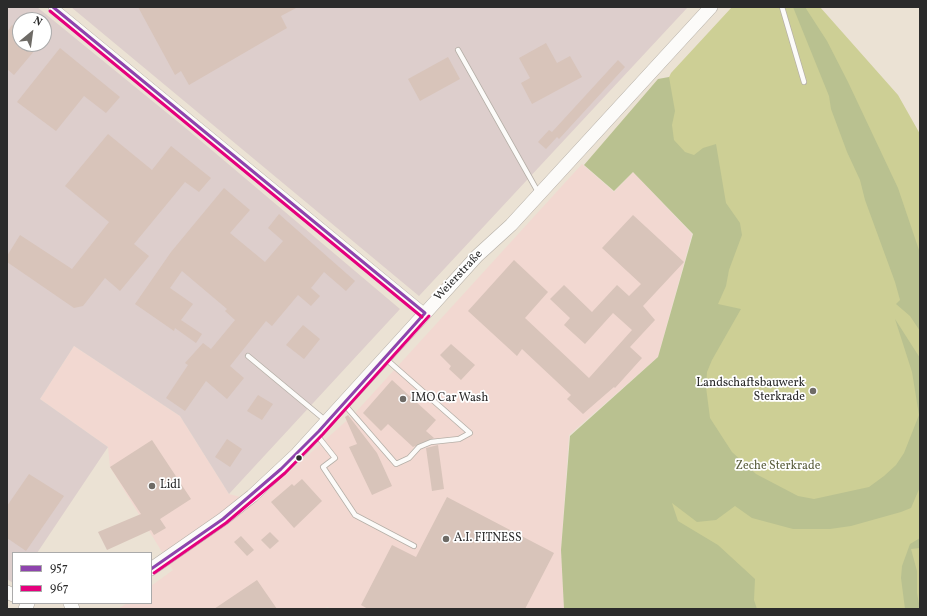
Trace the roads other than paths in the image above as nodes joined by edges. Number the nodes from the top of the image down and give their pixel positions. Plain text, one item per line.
1 (53, 7) edge
2 (711, 7) edge
3 (782, 7) edge
4 (458, 50) dead end
5 (804, 82) dead end
6 (539, 193) junction
7 (425, 313) junction
8 (248, 356) dead end
9 (385, 357) junction
10 (344, 404) junction
11 (328, 422) junction
12 (316, 434) junction
13 (414, 546) dead end
14 (152, 568) edge

1 - 7 street
2 - 6 main road, Weierstraße
3 - 5 lane
4 - 6 lane
6 - 7 main road, Weierstraße
7 - 9 main road, Weierstraße
8 - 11 lane
9 - 10 main road, Weierstraße
9 - 10 lane
10 - 11 main road, Weierstraße
11 - 12 main road, Weierstraße
12 - 13 lane
12 - 14 main road, Weierstraße

